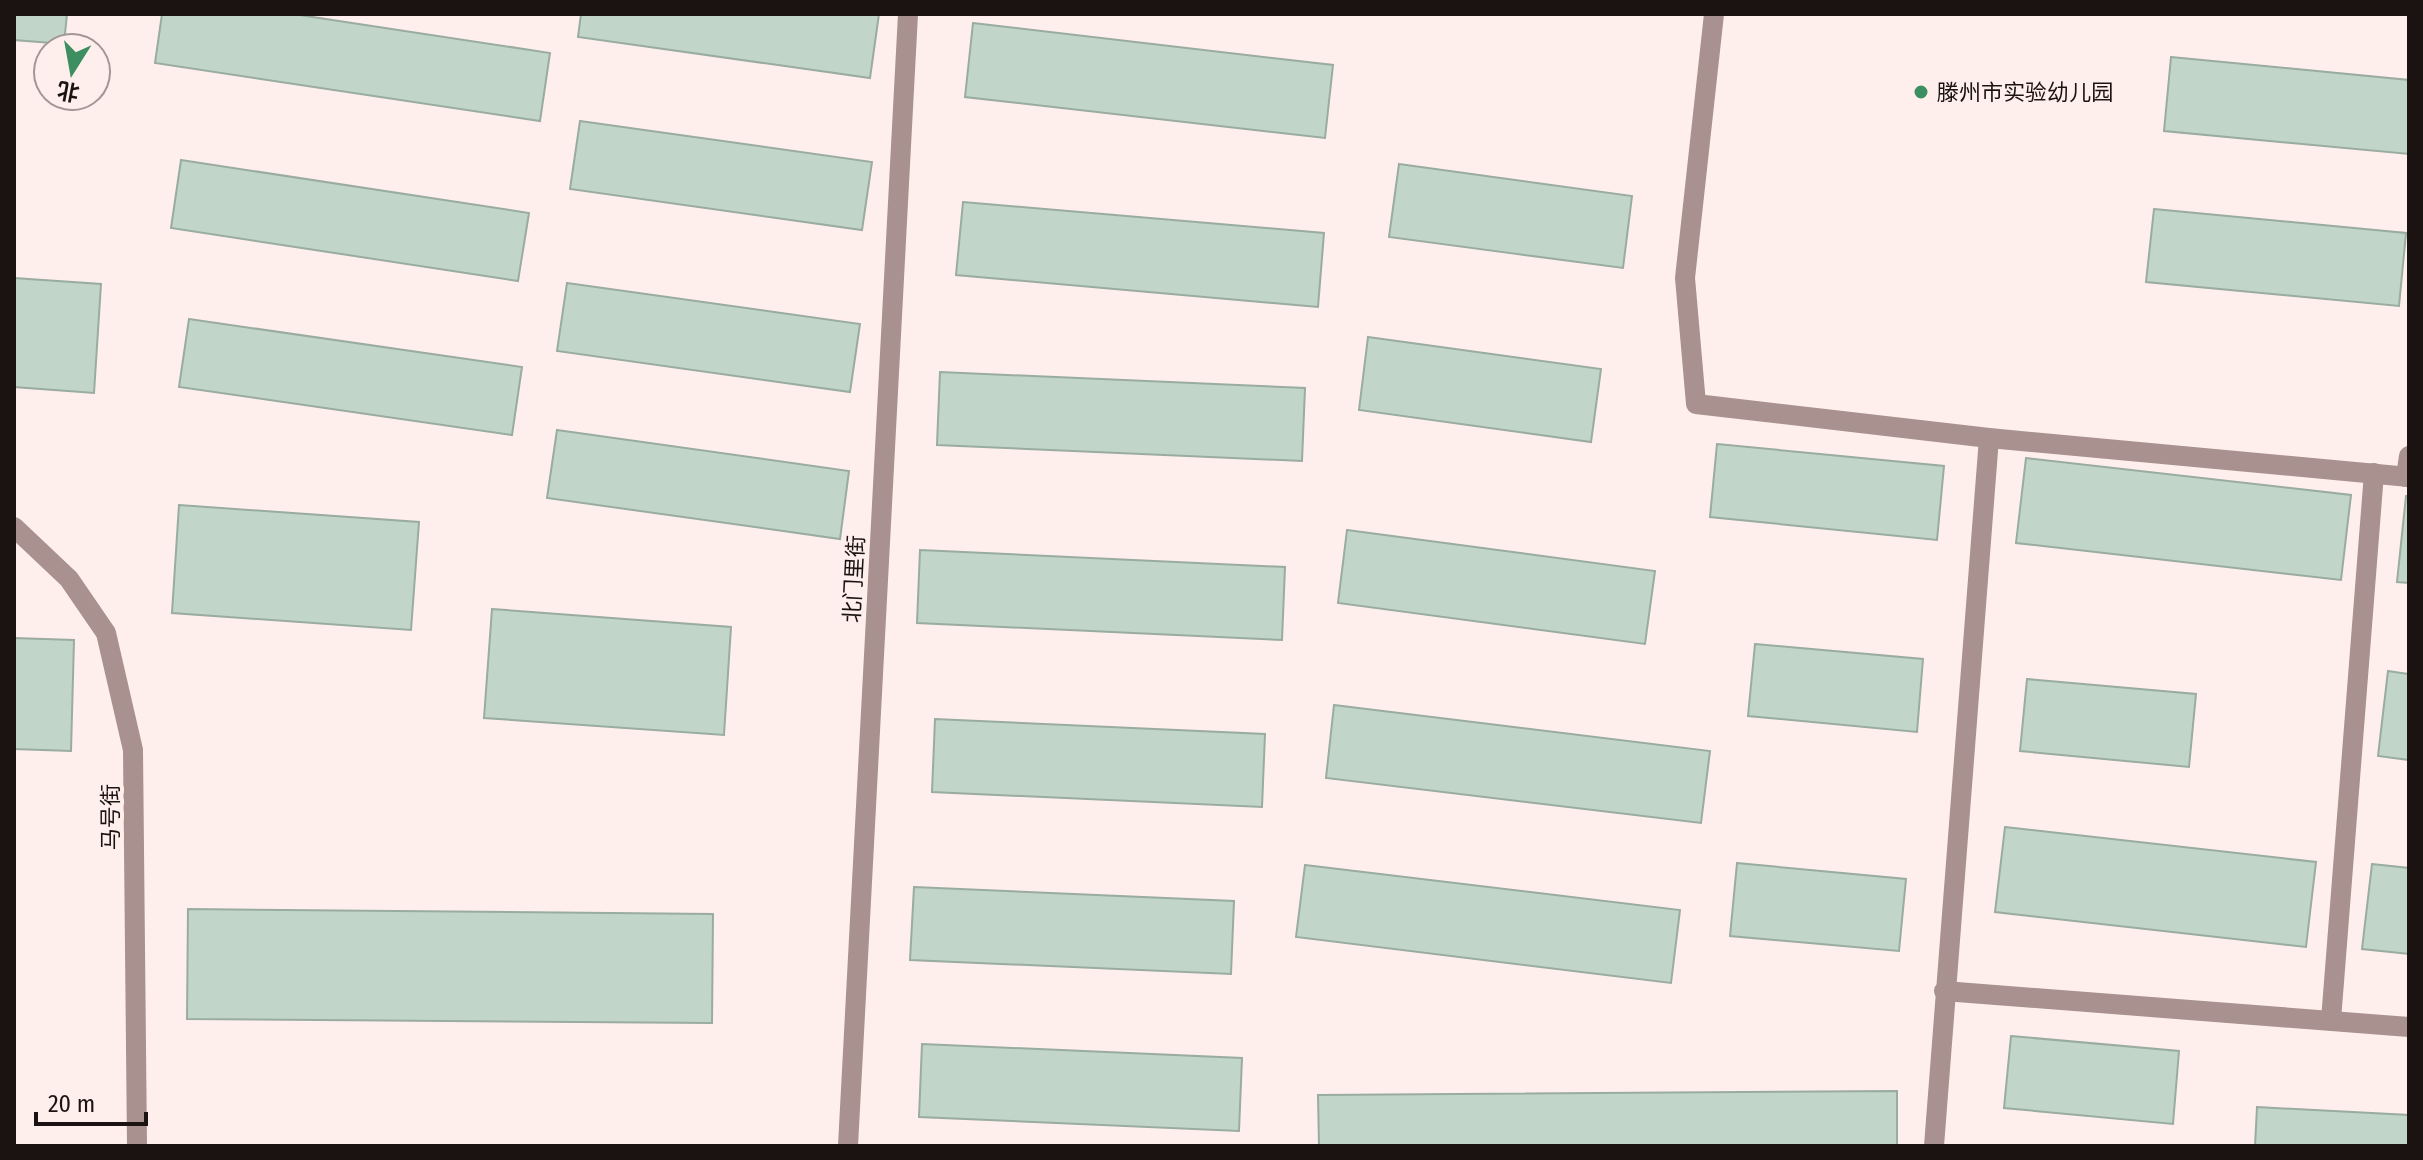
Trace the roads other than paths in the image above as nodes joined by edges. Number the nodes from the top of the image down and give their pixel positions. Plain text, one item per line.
1 (908, 14) edge
2 (1714, 14) edge
3 (1989, 438) junction
4 (2409, 456) edge
5 (2374, 473) junction
6 (2408, 477) edge
7 (14, 527) edge
8 (1944, 991) junction
9 (2337, 1021) junction
10 (2409, 1027) edge
11 (137, 1146) edge
12 (848, 1146) edge
13 (1934, 1146) edge

1 - 12 street, 北门里街
2 - 3 street
3 - 5 street
3 - 8 street
4 - 6 street
5 - 6 street
5 - 9 street
7 - 11 street, 马号街
8 - 9 street
8 - 13 street
9 - 10 street

